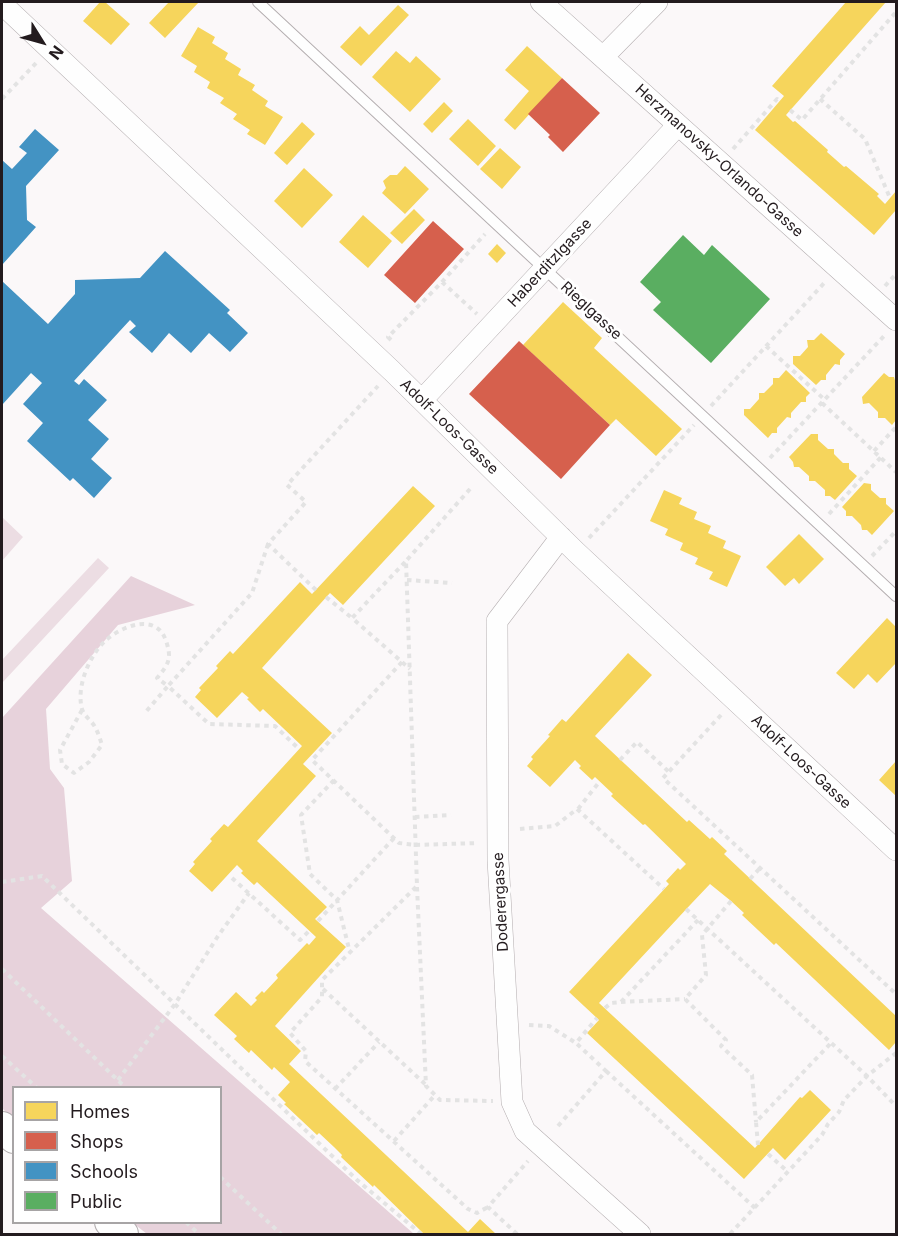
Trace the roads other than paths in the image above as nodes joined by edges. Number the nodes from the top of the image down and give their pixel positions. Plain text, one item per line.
1 (258, 2) edge
2 (542, 2) edge
3 (657, 2) edge
4 (2, 4) edge
5 (603, 57) junction
6 (678, 126) junction
7 (545, 268) junction
8 (893, 326) edge
9 (422, 400) junction
10 (561, 537) junction
11 (897, 596) edge
12 (897, 850) edge
13 (640, 1234) edge

1 - 7 lane, Rieglgasse
2 - 5 street, Herzmanovsky-Orlando-Gasse
3 - 5 street
4 - 9 street, Adolf-Loos-Gasse
5 - 6 street, Herzmanovsky-Orlando-Gasse
6 - 7 street, Haberditzlgasse
6 - 8 street, Herzmanovsky-Orlando-Gasse
7 - 9 street, Haberditzlgasse
7 - 11 lane, Rieglgasse
9 - 10 street, Adolf-Loos-Gasse
10 - 12 street, Adolf-Loos-Gasse
10 - 13 street, Doderergasse

